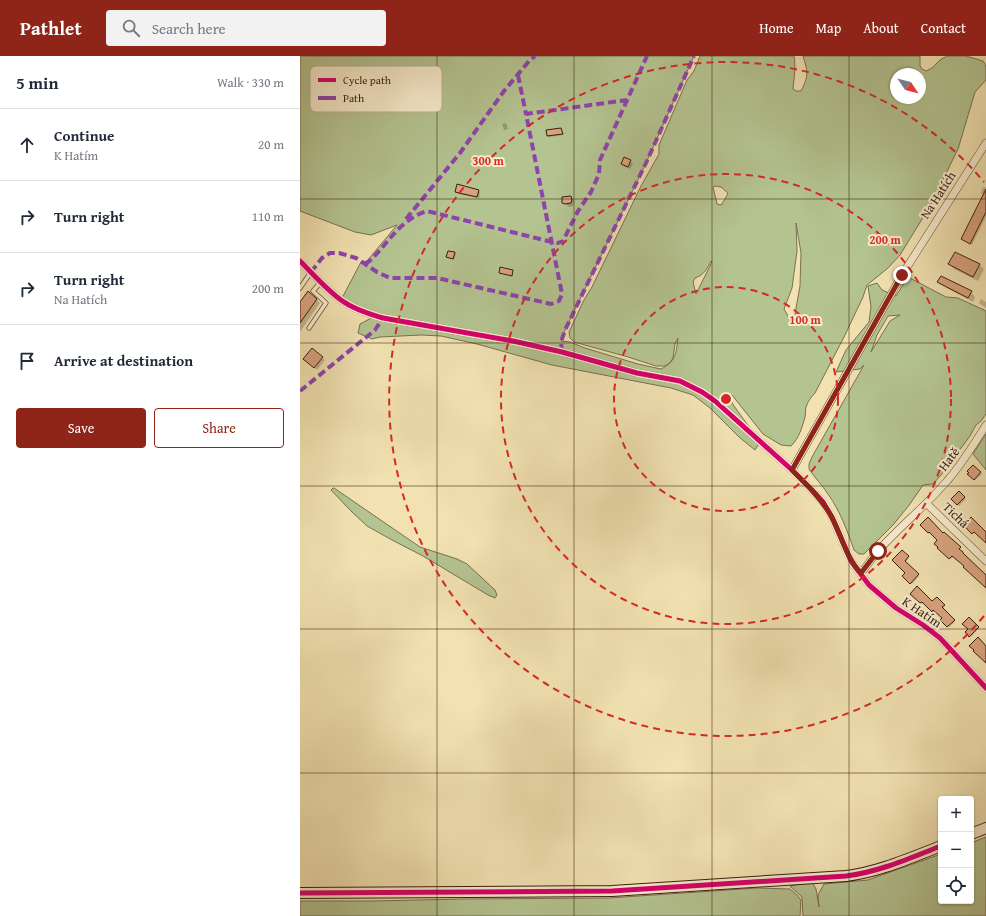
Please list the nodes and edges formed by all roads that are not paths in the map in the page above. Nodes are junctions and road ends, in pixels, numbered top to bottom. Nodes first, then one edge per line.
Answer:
1 (986, 143) edge
2 (300, 261) edge
3 (311, 272) junction
4 (321, 282) junction
5 (300, 288) edge
6 (308, 328) dead end
7 (986, 425) edge
8 (792, 470) junction
9 (927, 504) junction
10 (986, 561) edge
11 (861, 573) junction
12 (986, 688) edge
13 (986, 828) edge
14 (974, 833) edge
15 (938, 847) edge
16 (300, 893) edge

1 - 8 street, Na Hatích
2 - 3 street, K Hatím
3 - 4 street, K Hatím
3 - 5 lane
4 - 6 lane
4 - 8 street, K Hatím
7 - 9 street, Hatě
8 - 11 street, K Hatím
9 - 10 street, Tichá
9 - 11 street
11 - 12 street, K Hatím
13 - 14 street
15 - 16 street

